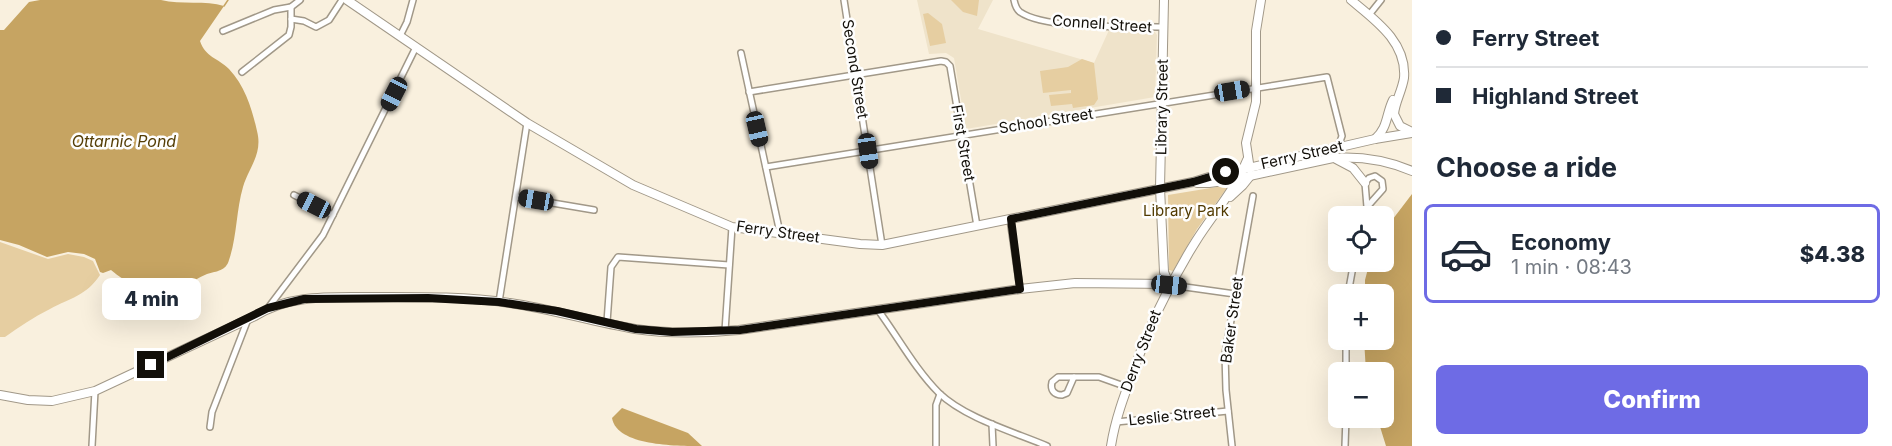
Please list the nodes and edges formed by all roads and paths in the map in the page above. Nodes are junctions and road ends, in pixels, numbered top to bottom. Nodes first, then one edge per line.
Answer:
1 (300, 0) edge
2 (342, 0) edge
3 (347, 0) edge
4 (413, 0) edge
5 (844, 0) edge
6 (1014, 0) edge
7 (1164, 0) edge
8 (1261, 0) edge
9 (1351, 0) edge
10 (1381, 0) edge
11 (291, 7) junction
12 (1369, 15) junction
13 (291, 20) junction
14 (1163, 27) junction
15 (223, 31) dead end
16 (400, 36) junction
17 (416, 47) junction
18 (741, 53) dead end
19 (242, 72) dead end
20 (855, 73) junction
21 (1256, 87) junction
22 (1401, 89) junction
23 (749, 92) junction
24 (1162, 102) junction
25 (527, 123) junction
26 (1412, 133) edge
27 (962, 135) junction
28 (1341, 135) junction
29 (1376, 139) junction
30 (1351, 144) junction
31 (1338, 147) junction
32 (868, 151) junction
33 (1333, 158) junction
34 (766, 167) junction
35 (1248, 168) junction
36 (1412, 171) edge
37 (1240, 178) junction
38 (1193, 182) junction
39 (1365, 183) junction
40 (1160, 188) junction
41 (294, 195) dead end
42 (1253, 196) dead end
43 (517, 197) junction
44 (1224, 201) junction
45 (1367, 206) edge
46 (1368, 206) edge
47 (594, 210) dead end
48 (333, 215) junction
49 (1011, 219) junction
50 (977, 226) junction
51 (732, 227) junction
52 (780, 233) junction
53 (882, 245) junction
54 (729, 265) junction
55 (1169, 285) junction
56 (1020, 289) junction
57 (1235, 294) junction
58 (499, 302) junction
59 (268, 308) junction
60 (878, 310) junction
61 (248, 319) junction
62 (608, 322) junction
63 (725, 331) junction
64 (1074, 377) junction
65 (1127, 387) junction
66 (95, 391) junction
67 (940, 394) junction
68 (0, 395) edge
69 (1228, 411) junction
70 (1116, 422) junction
71 (992, 424) junction
72 (210, 427) dead end
73 (1346, 428) edge
74 (92, 446) edge
75 (936, 446) edge
76 (993, 446) edge
77 (1047, 446) edge
78 (1111, 446) edge
79 (1232, 446) edge
80 (1346, 446) edge

1 - 11 street
2 - 13 street
3 - 16 main road, Ferry Street
4 - 16 street
5 - 20 street, Second Street
6 - 14 street, Connell Street
7 - 14 street, Library Street
8 - 21 main road
9 - 12 street
10 - 12 street
11 - 13 street
11 - 15 street
12 - 22 street
13 - 19 street
14 - 24 street, Library Street
16 - 17 main road, Ferry Street
17 - 25 main road, Ferry Street
17 - 48 street
18 - 23 street
20 - 23 street
20 - 27 street, First Street
20 - 32 street, Second Street
21 - 24 street, School Street
21 - 28 street, School Street
21 - 35 main road
22 - 26 street
22 - 29 street
23 - 34 street
24 - 27 street, School Street
24 - 40 street, Library Street
25 - 43 street
25 - 51 main road, Ferry Street
26 - 29 main road, Ferry Street
27 - 32 street, School Street
27 - 50 street, First Street
28 - 30 street
28 - 31 street
29 - 30 main road, Ferry Street
30 - 31 main road, Ferry Street
31 - 35 main road, Ferry Street
32 - 34 street, School Street
32 - 53 street, Second Street
33 - 35 main road, Ferry Street
33 - 36 main road, Ferry Street
33 - 39 main road
34 - 52 street
35 - 37 main road, Ferry Street
35 - 38 main road, Ferry Street
35 - 44 main road, Derry Street
37 - 38 main road, Ferry Street
37 - 44 main road, Derry Street
38 - 40 main road, Ferry Street
39 - 45 street
39 - 46 street
40 - 49 main road, Ferry Street
40 - 55 street, Library Street
41 - 48 street
42 - 57 street, Baker Street
43 - 47 street
43 - 58 street
44 - 55 main road, Derry Street
48 - 59 street
49 - 50 main road, Ferry Street
49 - 56 street
50 - 53 main road, Ferry Street
51 - 52 main road, Ferry Street
51 - 54 street
52 - 53 main road, Ferry Street
54 - 62 street
54 - 63 street
55 - 56 street
55 - 57 street
55 - 65 main road, Derry Street
56 - 60 street
57 - 69 street, Baker Street
58 - 59 street
58 - 62 street
59 - 61 street
60 - 63 street
60 - 67 street
61 - 66 street
61 - 72 street
62 - 63 street
64 - 64 street
64 - 65 street
65 - 70 main road, Derry Street
66 - 68 street
66 - 74 street
67 - 71 street
67 - 75 street
69 - 70 street, Leslie Street
69 - 79 street, Baker Street
70 - 78 main road, Derry Street
71 - 76 street
71 - 77 street
73 - 80 street

